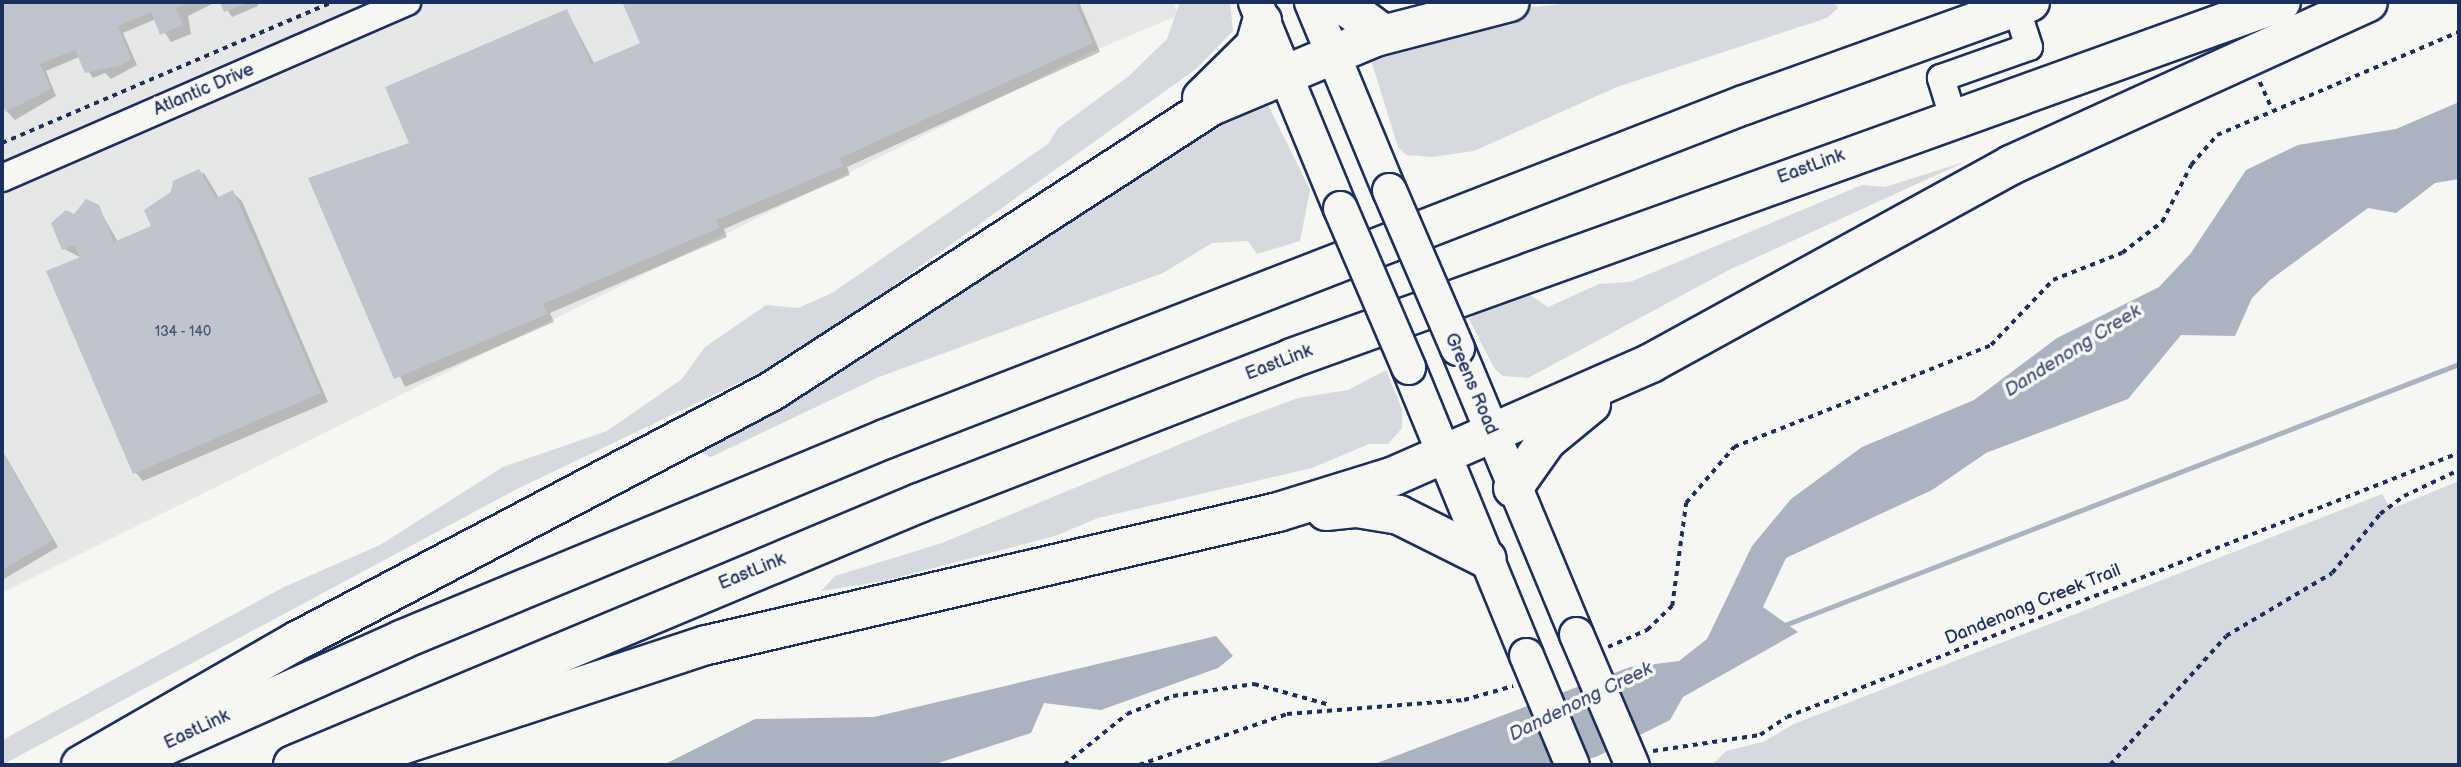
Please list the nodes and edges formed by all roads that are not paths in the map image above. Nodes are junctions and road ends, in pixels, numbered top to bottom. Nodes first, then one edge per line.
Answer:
1 (407, 2) edge
2 (1311, 2) edge
3 (1340, 2) edge
4 (1510, 2) edge
5 (2281, 2) edge
6 (2368, 2) edge
7 (2023, 4) edge
8 (1259, 11) edge
9 (1383, 34) junction
10 (1333, 54) junction
11 (1285, 74) junction
12 (1953, 117) junction
13 (1138, 150) junction
14 (2, 177) edge
15 (1651, 363) junction
16 (1492, 433) junction
17 (1445, 454) junction
18 (1513, 488) junction
19 (1278, 512) junction
20 (1487, 559) junction
21 (1639, 759) edge
22 (81, 765) edge
23 (122, 765) edge
24 (293, 765) edge
25 (341, 765) edge
26 (1572, 765) edge

1 - 14 street, Atlantic Drive
2 - 10 main road, Greens Road
3 - 9 highway
4 - 9 highway
5 - 12 highway, EastLink
6 - 15 highway
7 - 12 street
7 - 23 highway, EastLink
8 - 11 main road
8 - 13 highway
9 - 10 highway
10 - 11 highway
10 - 16 main road, Greens Road, bridge
11 - 13 highway
11 - 17 main road, bridge
12 - 24 highway, EastLink
13 - 22 highway
15 - 16 highway
15 - 18 highway
16 - 17 highway
16 - 18 main road, Greens Road
17 - 19 highway
17 - 20 main road
18 - 21 main road, Greens Road, bridge
19 - 20 highway
19 - 25 highway
20 - 26 main road, bridge

